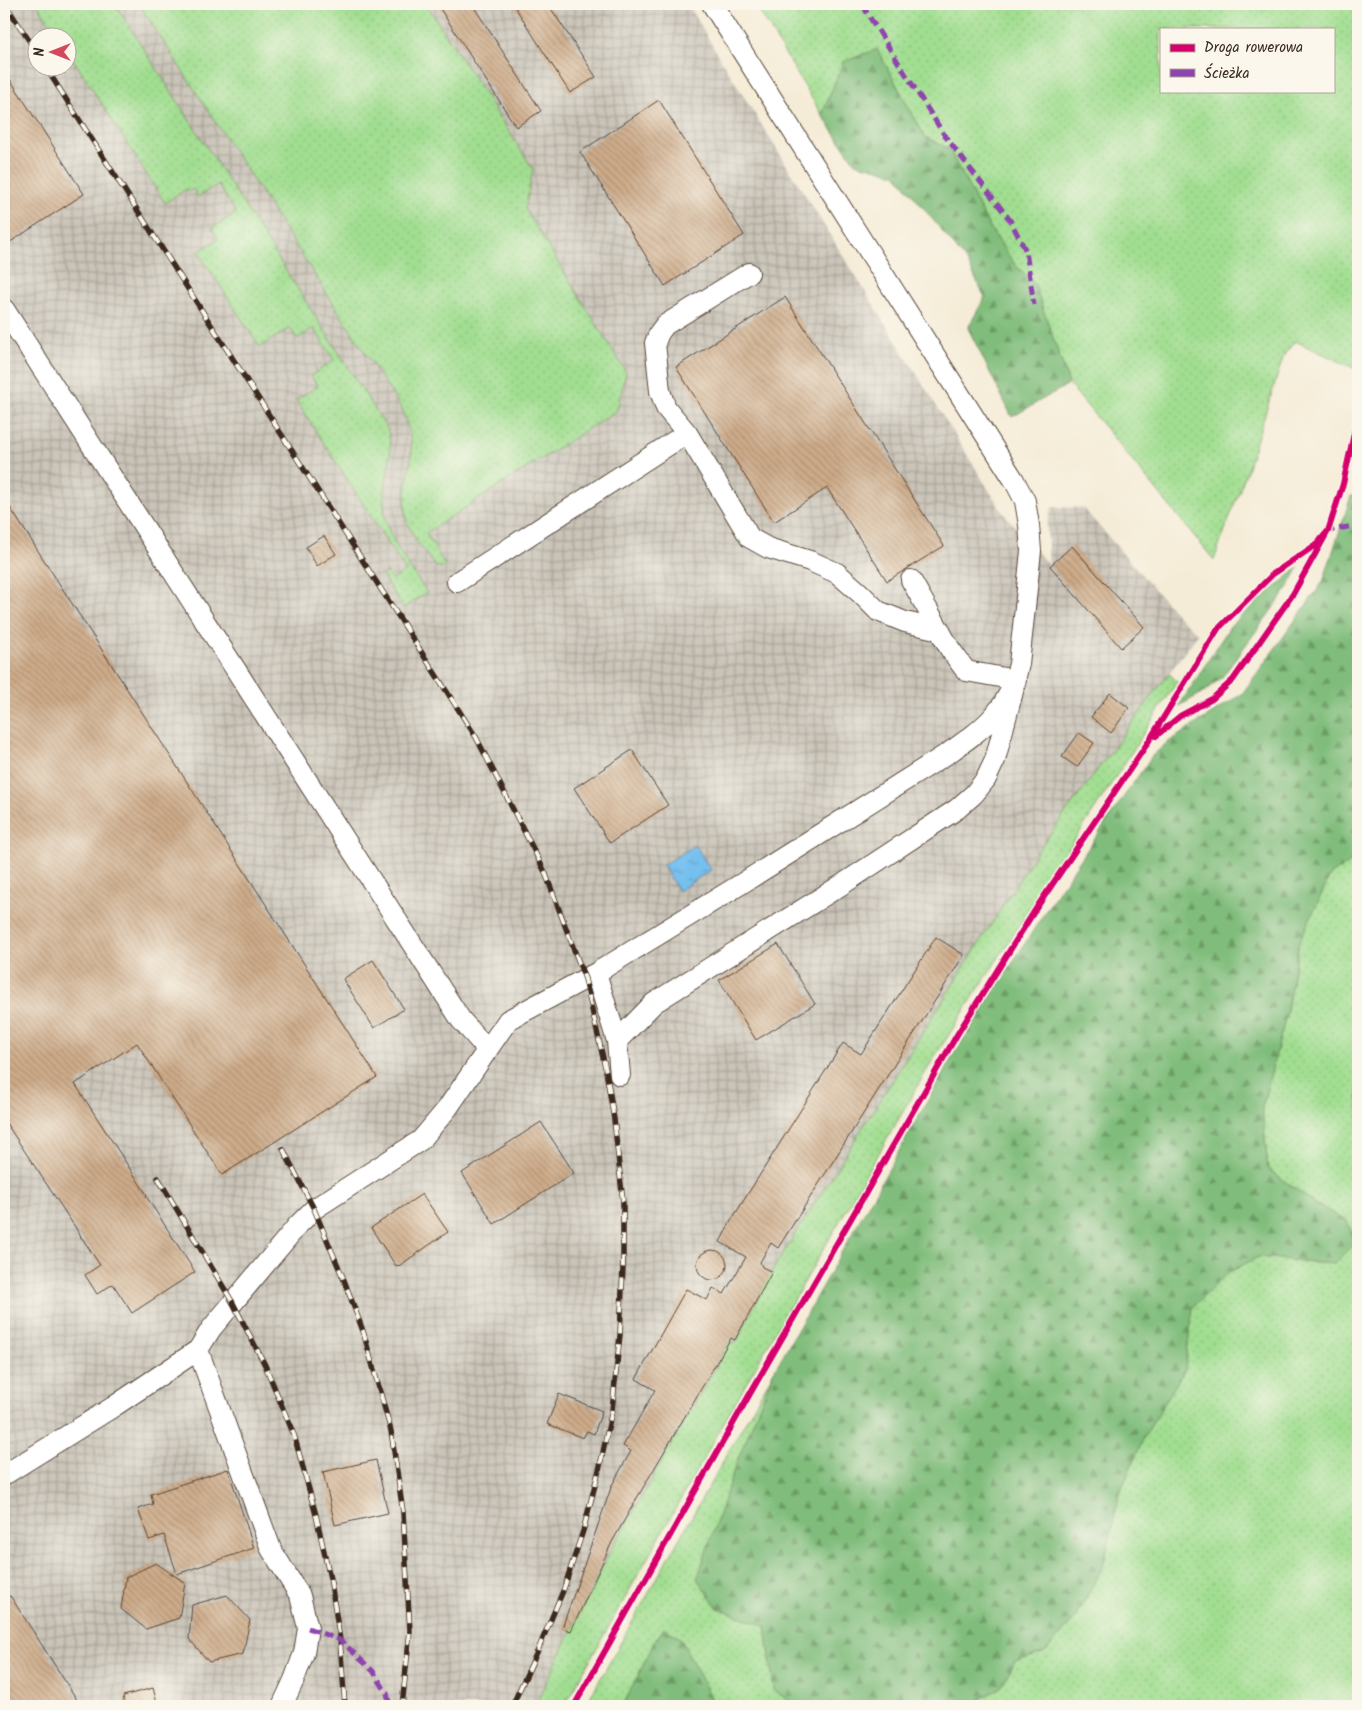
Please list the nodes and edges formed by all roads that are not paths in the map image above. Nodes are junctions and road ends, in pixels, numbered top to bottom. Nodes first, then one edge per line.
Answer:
1 (712, 4) edge
2 (749, 272) dead end
3 (4, 309) edge
4 (687, 433) junction
5 (911, 580) dead end
6 (457, 582) dead end
7 (940, 630) junction
8 (1016, 680) junction
9 (596, 973) junction
10 (617, 1042) junction
11 (487, 1049) junction
12 (620, 1075) dead end
13 (198, 1350) junction
14 (4, 1475) edge
15 (282, 1706) edge

1 - 8 lane
2 - 4 lane
3 - 11 lane
4 - 6 lane
4 - 7 lane
5 - 7 lane
7 - 8 lane
8 - 9 lane
8 - 10 lane
9 - 10 lane
9 - 11 lane
10 - 12 lane
11 - 13 lane
13 - 14 lane
13 - 15 lane

